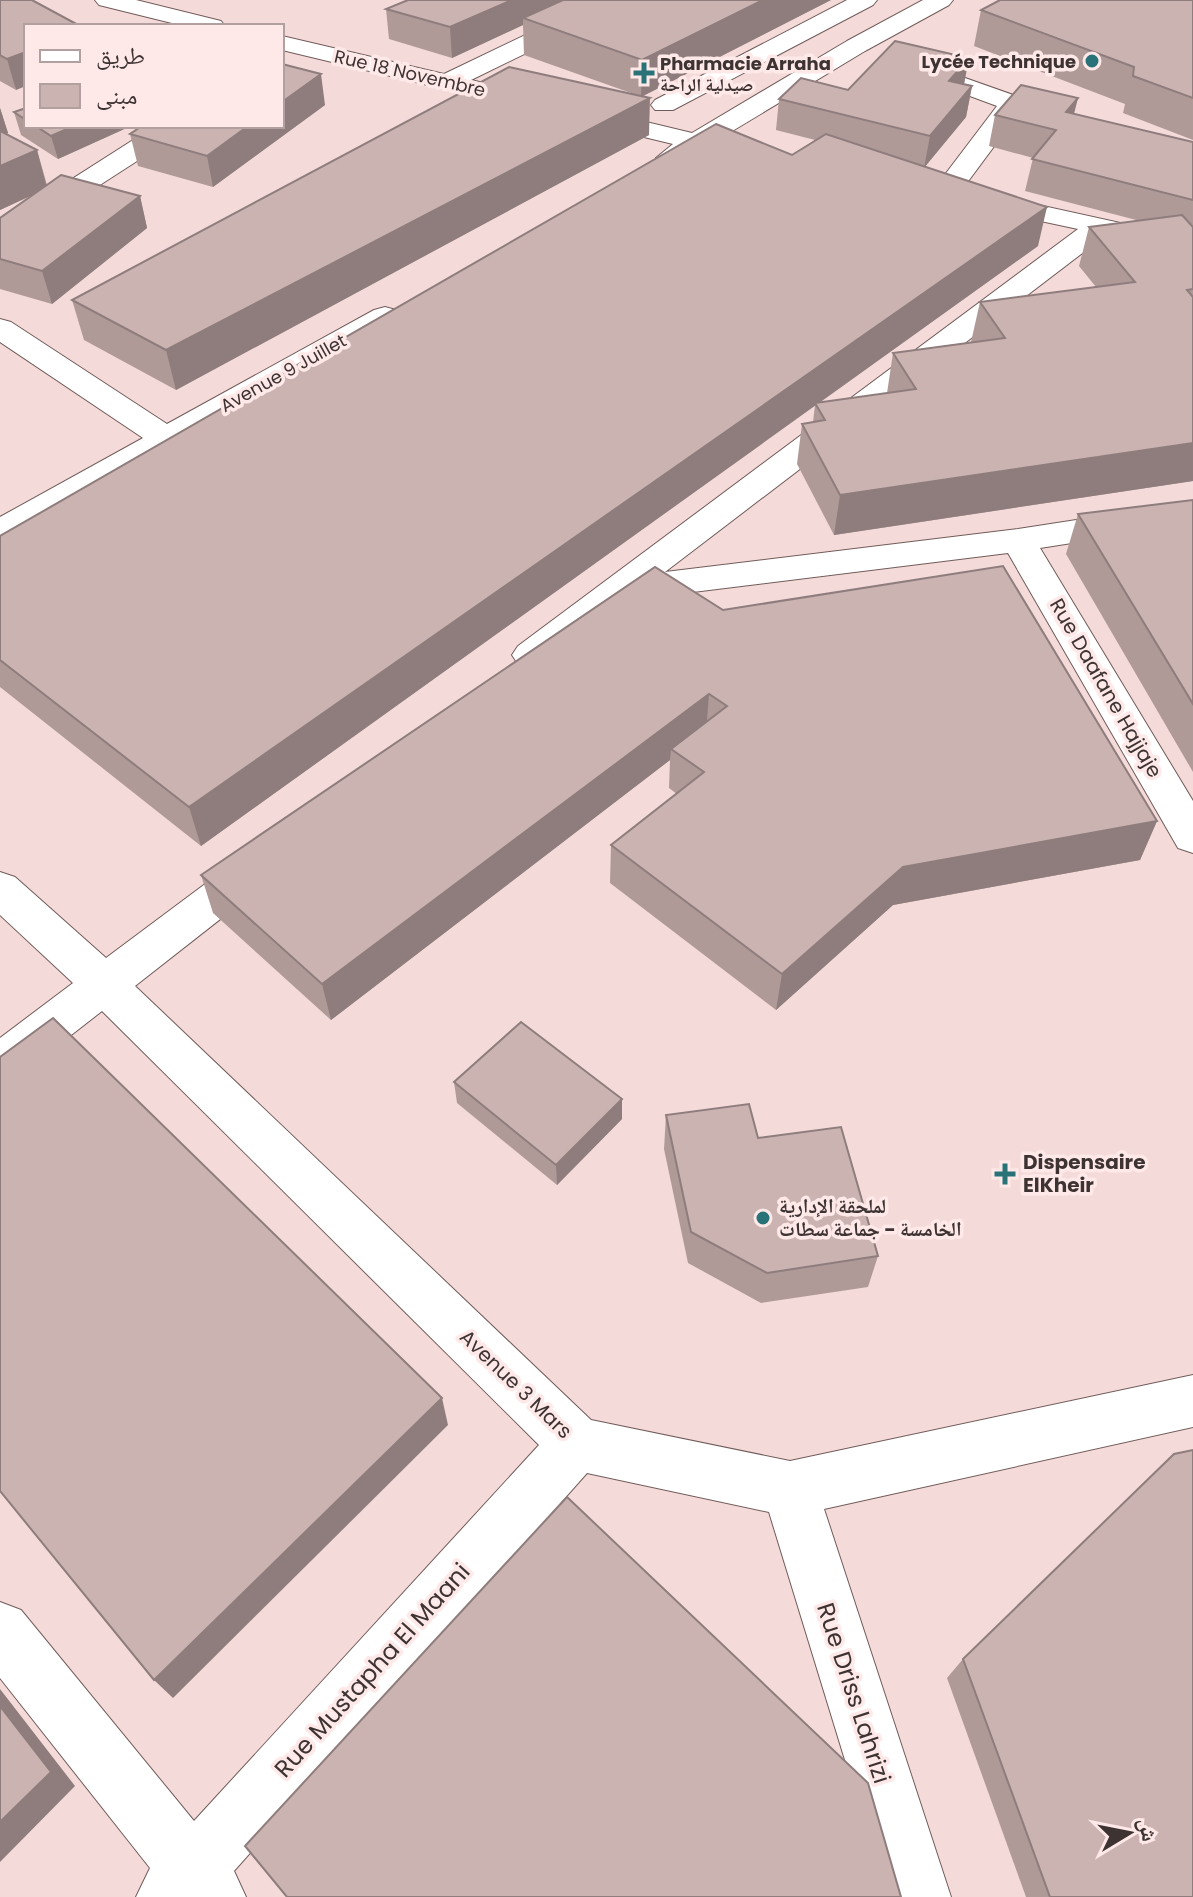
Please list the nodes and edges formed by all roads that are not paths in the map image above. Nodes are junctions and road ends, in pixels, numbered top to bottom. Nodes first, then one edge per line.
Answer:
1 (107, 0) edge
2 (617, 0) edge
3 (865, 0) edge
4 (941, 0) edge
5 (205, 24) edge
6 (856, 46) junction
7 (287, 49) edge
8 (448, 82) junction
9 (1013, 103) junction
10 (664, 105) dead end
11 (170, 128) edge
12 (1088, 131) edge
13 (697, 142) junction
14 (728, 149) edge
15 (641, 173) edge
16 (914, 187) edge
17 (945, 193) junction
18 (1101, 225) junction
19 (0, 237) edge
20 (1193, 248) edge
21 (403, 306) edge
22 (0, 328) edge
23 (166, 438) junction
24 (1193, 513) edge
25 (0, 532) edge
26 (1018, 540) junction
27 (616, 590) junction
28 (504, 676) edge
29 (1193, 837) edge
30 (280, 850) edge
31 (0, 889) edge
32 (105, 985) junction
33 (0, 1064) edge
34 (1193, 1401) edge
35 (577, 1444) junction
36 (790, 1489) junction
37 (0, 1631) edge
38 (192, 1887) edge
39 (919, 1897) edge

1 - 5 street
2 - 8 street
3 - 10 street
4 - 6 street
6 - 9 street
6 - 13 street
7 - 8 street, Rue 18 Novembre
8 - 13 street, Rue 18 Novembre
9 - 12 street
9 - 17 street
11 - 19 street
13 - 14 street, Rue 18 Novembre
13 - 15 street
16 - 17 street
17 - 18 street
18 - 20 street
18 - 27 street
21 - 23 street, Avenue 9 Juillet
22 - 23 street
23 - 25 street, Avenue 9 Juillet
24 - 26 street
26 - 27 street
26 - 29 street, Rue Daafane Hajjaje
27 - 28 street
30 - 32 street
31 - 32 street, Avenue 3 Mars
32 - 33 street
32 - 35 street, Avenue 3 Mars
34 - 36 street, Avenue 3 Mars
35 - 36 street, Avenue 3 Mars
35 - 38 street, Rue Mustapha El Maani
36 - 39 street, Rue Driss Lahrizi
37 - 38 street

